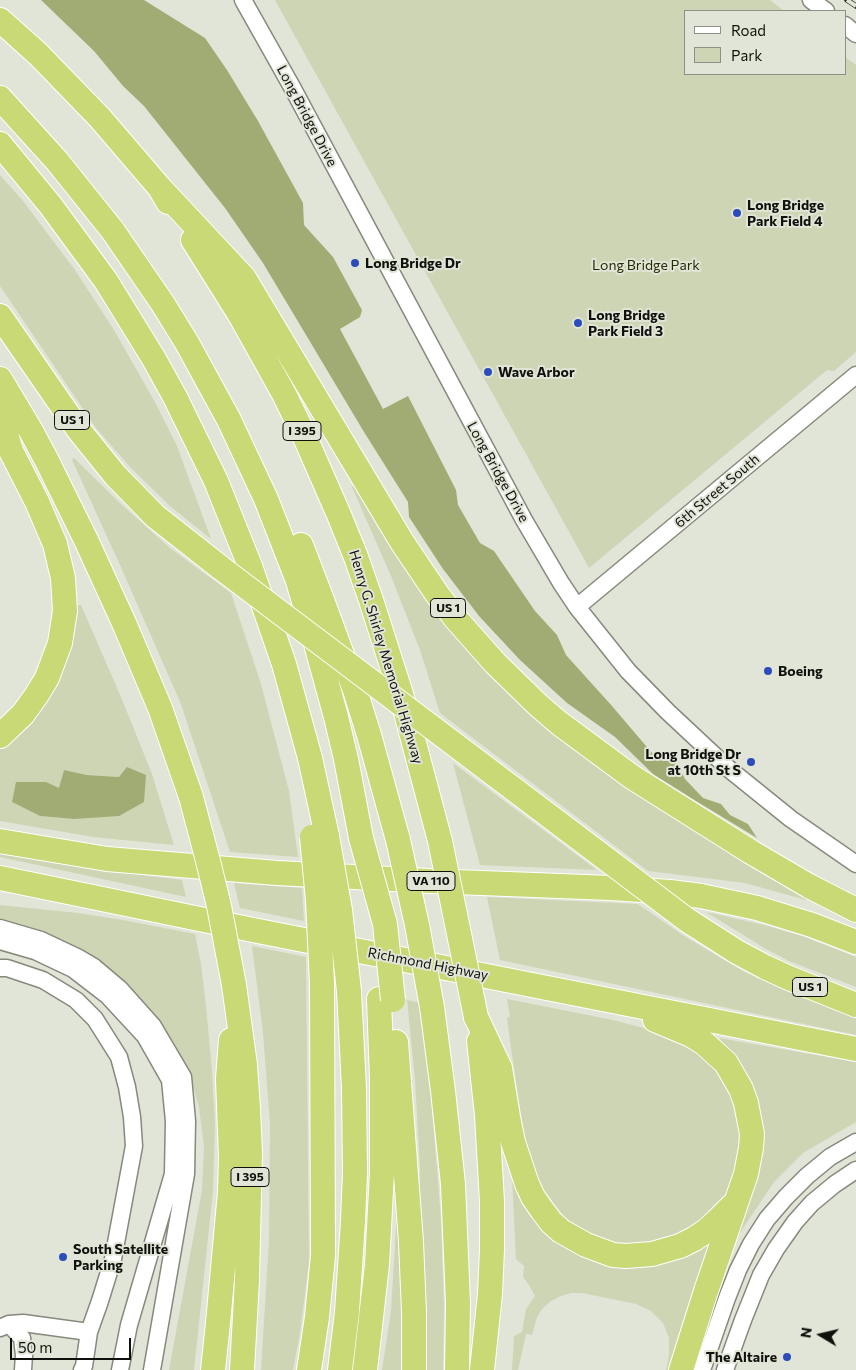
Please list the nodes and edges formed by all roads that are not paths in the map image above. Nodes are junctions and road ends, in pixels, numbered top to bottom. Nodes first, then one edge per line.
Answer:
1 (242, 0) edge
2 (811, 0) edge
3 (825, 10) edge
4 (0, 20) edge
5 (846, 26) edge
6 (856, 34) edge
7 (0, 98) edge
8 (0, 144) edge
9 (57, 161) junction
10 (160, 188) junction
11 (0, 316) edge
12 (856, 375) edge
13 (0, 379) edge
14 (0, 413) edge
15 (577, 607) junction
16 (0, 736) edge
17 (319, 837) junction
18 (0, 841) edge
19 (856, 864) edge
20 (0, 878) edge
21 (0, 892) edge
22 (130, 905) junction
23 (856, 910) edge
24 (0, 928) edge
25 (0, 941) edge
26 (856, 942) edge
27 (0, 968) edge
28 (234, 986) junction
29 (386, 999) junction
30 (605, 1000) junction
31 (856, 1005) edge
32 (476, 1017) junction
33 (856, 1050) edge
34 (856, 1142) edge
35 (856, 1170) edge
36 (737, 1199) junction
37 (777, 1207) junction
38 (795, 1222) junction
39 (5, 1326) edge
40 (89, 1332) junction
41 (23, 1370) edge
42 (82, 1370) edge
43 (120, 1370) edge
44 (152, 1370) edge
45 (213, 1370) edge
46 (242, 1370) edge
47 (309, 1370) edge
48 (340, 1370) edge
49 (365, 1370) edge
50 (414, 1370) edge
51 (457, 1370) edge
52 (482, 1370) edge
53 (681, 1370) edge
54 (702, 1370) edge
55 (725, 1370) edge

1 - 15 street, Long Bridge Drive
2 - 3 street
4 - 10 highway, Henry G. Shirley Memorial Highway / I 395
5 - 6 street
7 - 9 highway
8 - 17 highway
9 - 29 highway, bridge
9 - 51 highway, bridge
10 - 23 highway, US 1
10 - 32 highway, Henry G. Shirley Memorial Highway / I 395, bridge
11 - 31 highway, US 1, bridge
12 - 15 street, 6th Street South
13 - 28 highway, I 395, bridge
14 - 16 highway
15 - 19 street, Long Bridge Drive
17 - 47 highway, bridge
17 - 48 highway, bridge
18 - 26 highway, VA 110
20 - 22 highway, Richmond Highway
21 - 22 highway
22 - 30 highway, Richmond Highway
24 - 44 street
25 - 43 street
27 - 40 street
28 - 45 highway
28 - 46 highway, I 395
29 - 49 highway
29 - 50 highway
30 - 33 highway, Richmond Highway
30 - 36 highway
32 - 36 highway
32 - 52 highway, Henry G. Shirley Memorial Highway / I 395
34 - 37 street
35 - 38 street
36 - 53 highway
37 - 38 street
37 - 54 street
38 - 55 street
39 - 40 street
39 - 41 street
40 - 42 street

